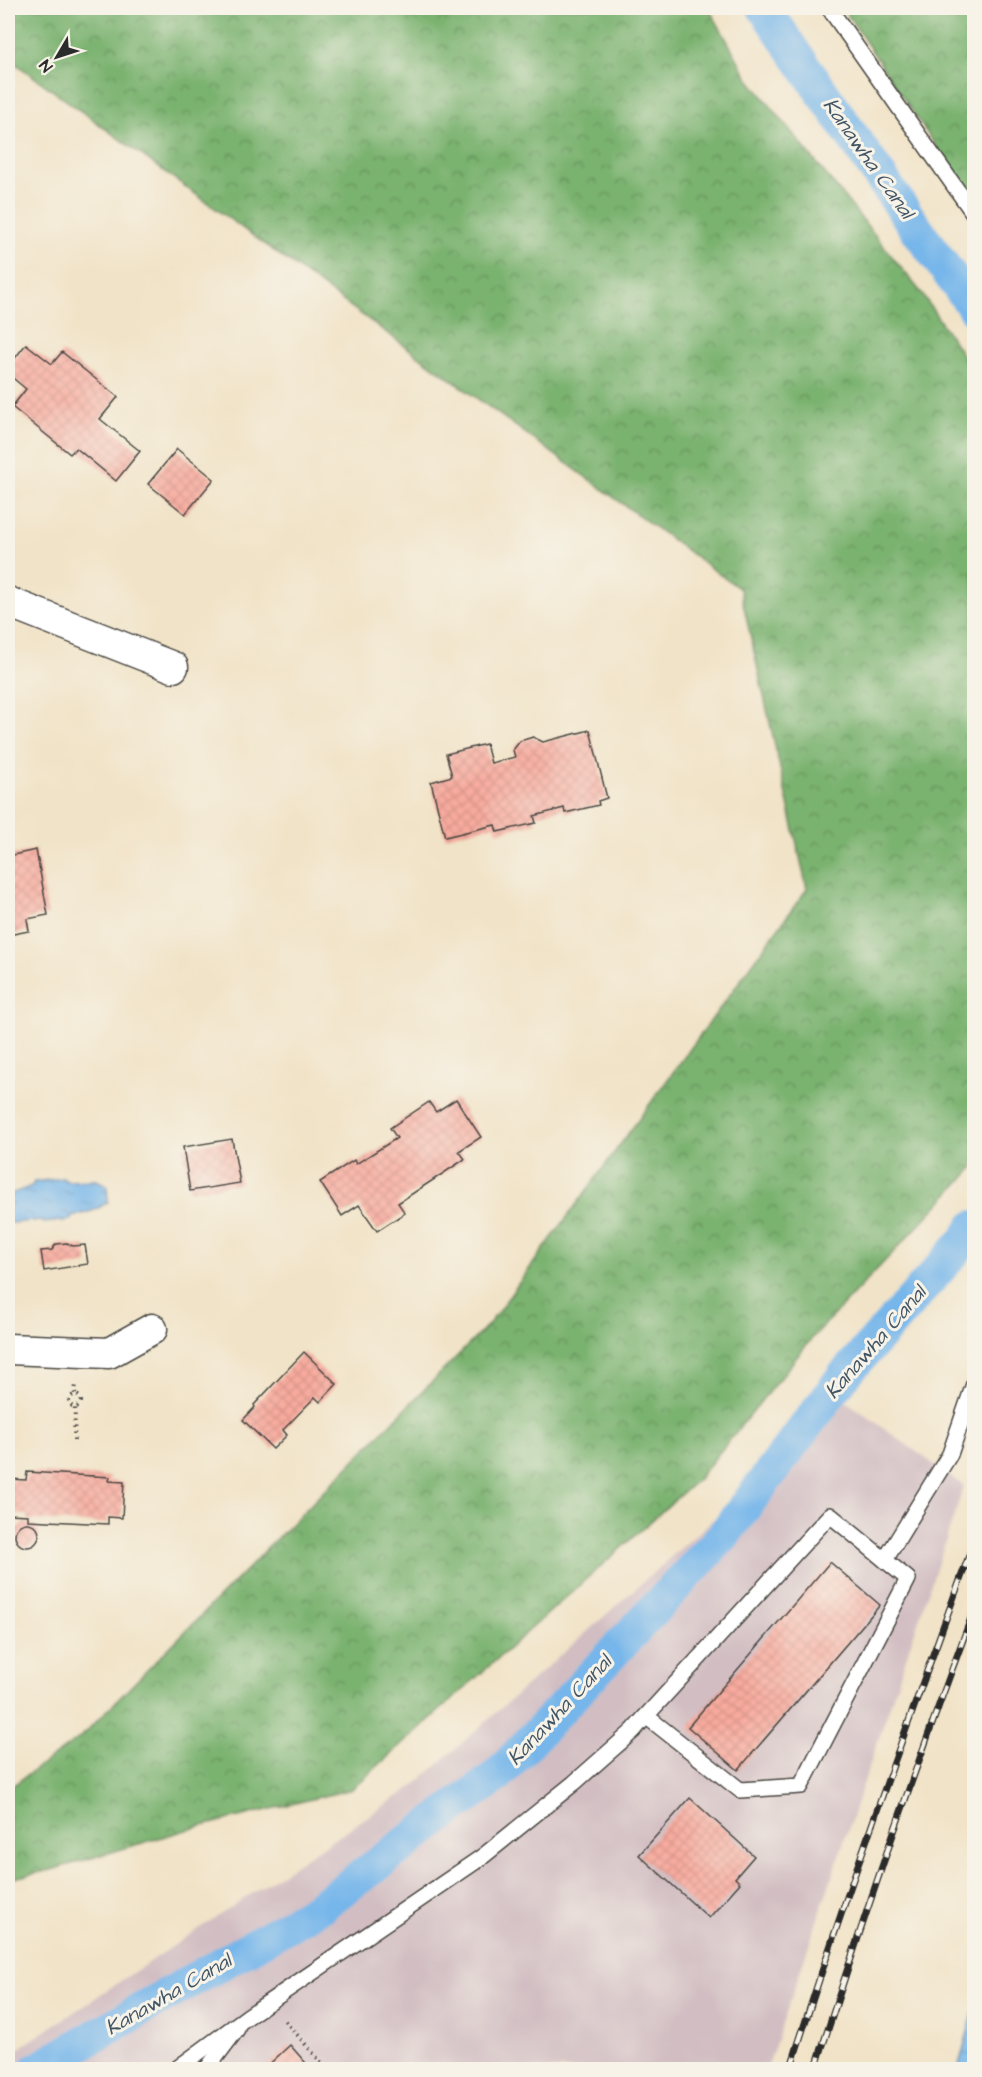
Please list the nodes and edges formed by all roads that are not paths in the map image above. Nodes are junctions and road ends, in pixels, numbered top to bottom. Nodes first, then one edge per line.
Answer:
1 (829, 8) edge
2 (975, 214) edge
3 (8, 602) edge
4 (174, 667) dead end
5 (152, 1329) dead end
6 (8, 1349) edge
7 (975, 1384) edge
8 (885, 1560) junction
9 (646, 1716) junction
10 (247, 2017) junction
11 (175, 2070) edge
12 (206, 2070) edge

1 - 2 lane
3 - 4 street
5 - 6 street
7 - 8 lane
8 - 9 lane
8 - 9 lane
9 - 10 lane
10 - 11 lane
10 - 12 lane

